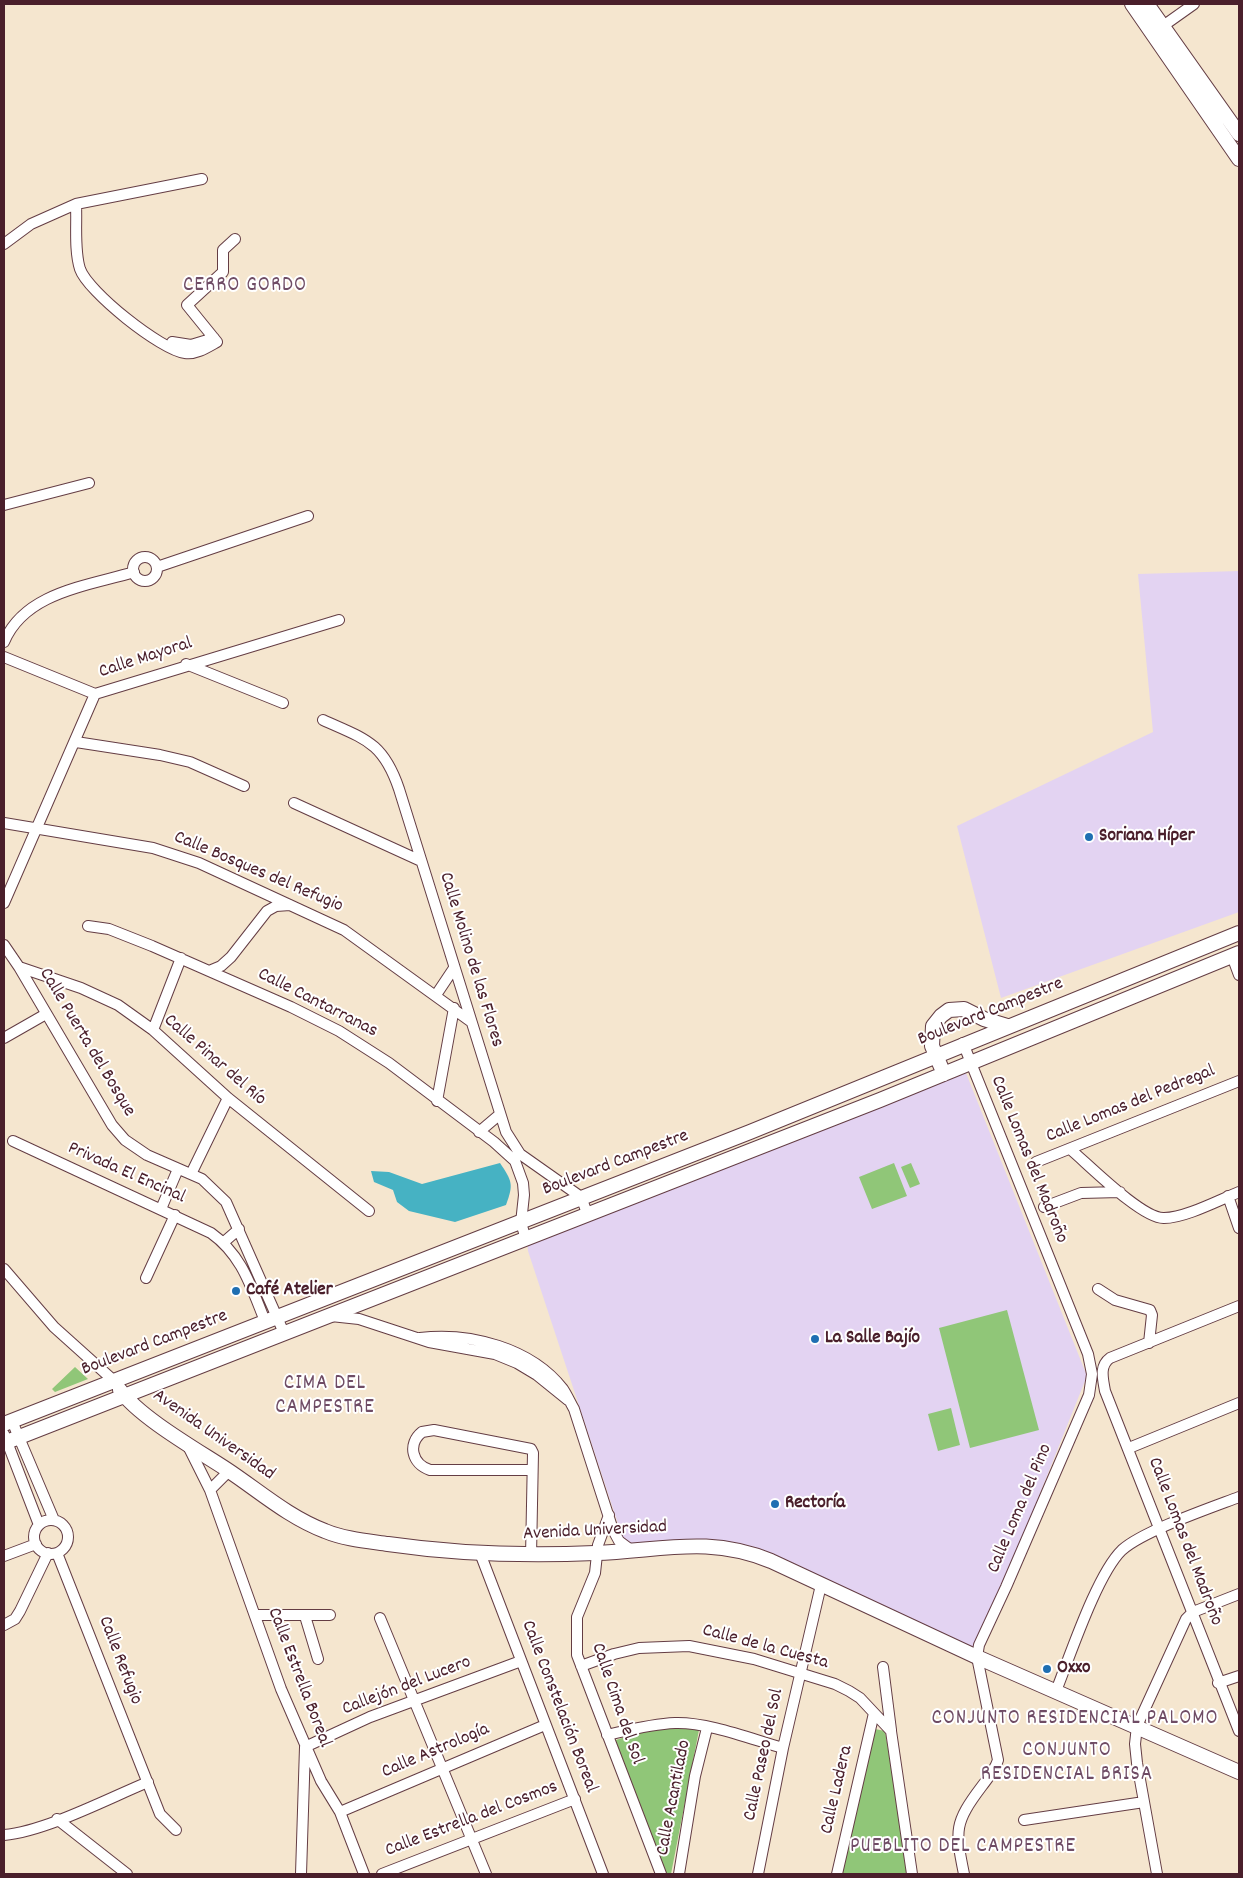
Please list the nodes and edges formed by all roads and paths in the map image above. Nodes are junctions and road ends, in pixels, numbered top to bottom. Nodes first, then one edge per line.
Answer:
1 (1132, 4) edge
2 (1147, 4) edge
3 (1194, 4) edge
4 (1163, 26) junction
5 (1239, 134) edge
6 (1239, 159) edge
7 (202, 179) dead end
8 (80, 204) junction
9 (235, 239) dead end
10 (4, 244) edge
11 (89, 483) dead end
12 (4, 505) edge
13 (308, 516) dead end
14 (157, 566) junction
15 (134, 572) junction
16 (339, 620) dead end
17 (4, 642) edge
18 (4, 656) edge
19 (186, 664) junction
20 (96, 694) junction
21 (283, 704) dead end
22 (323, 720) dead end
23 (76, 742) junction
24 (244, 786) dead end
25 (294, 803) dead end
26 (4, 823) edge
27 (37, 828) junction
28 (421, 861) junction
29 (4, 903) edge
30 (291, 905) junction
31 (88, 926) dead end
32 (1239, 933) edge
33 (4, 945) edge
34 (1235, 955) edge
35 (181, 958) junction
36 (231, 958) junction
37 (19, 967) junction
38 (454, 968) junction
39 (209, 971) junction
40 (1239, 975) edge
41 (235, 982) junction
42 (436, 995) junction
43 (454, 1008) junction
44 (46, 1014) junction
45 (470, 1021) junction
46 (1006, 1026) junction
47 (153, 1030) junction
48 (4, 1038) edge
49 (963, 1043) junction
50 (934, 1056) junction
51 (970, 1062) junction
52 (944, 1074) junction
53 (1239, 1081) edge
54 (228, 1098) junction
55 (437, 1101) junction
56 (499, 1115) junction
57 (479, 1132) junction
58 (13, 1142) dead end
59 (1070, 1148) junction
60 (1036, 1162) dead end
61 (178, 1169) junction
62 (191, 1174) junction
63 (1120, 1192) junction
64 (1239, 1192) edge
65 (1228, 1196) junction
66 (580, 1197) junction
67 (1044, 1208) dead end
68 (161, 1209) junction
69 (369, 1211) dead end
70 (588, 1213) junction
71 (175, 1215) junction
72 (521, 1223) junction
73 (1239, 1228) edge
74 (239, 1229) junction
75 (526, 1239) junction
76 (224, 1242) junction
77 (4, 1269) edge
78 (146, 1278) dead end
79 (1098, 1289) dead end
80 (326, 1298) junction
81 (1239, 1306) edge
82 (348, 1310) junction
83 (331, 1316) junction
84 (271, 1319) junction
85 (359, 1319) junction
86 (284, 1334) junction
87 (1149, 1343) junction
88 (1092, 1374) joint
89 (113, 1380) junction
90 (124, 1395) junction
91 (1239, 1403) edge
92 (8, 1422) edge
93 (8, 1439) edge
94 (186, 1442) junction
95 (1129, 1448) junction
96 (532, 1470) junction
97 (229, 1471) junction
98 (210, 1490) junction
99 (1239, 1497) edge
100 (610, 1515) junction
101 (54, 1520) junction
102 (39, 1525) junction
103 (1161, 1529) junction
104 (36, 1544) junction
105 (631, 1550) junction
106 (53, 1553) junction
107 (480, 1553) junction
108 (597, 1553) junction
109 (4, 1556) edge
110 (531, 1556) junction
111 (821, 1585) junction
112 (1239, 1594) edge
113 (1194, 1612) junction
114 (255, 1615) junction
115 (330, 1615) dead end
116 (305, 1616) junction
117 (380, 1618) dead end
118 (4, 1625) edge
119 (977, 1657) junction
120 (318, 1659) dead end
121 (521, 1661) junction
122 (581, 1666) junction
123 (883, 1667) dead end
124 (800, 1673) junction
125 (1239, 1676) edge
126 (1218, 1683) junction
127 (1056, 1691) junction
128 (416, 1702) junction
129 (874, 1713) junction
130 (545, 1725) junction
131 (1136, 1726) junction
132 (707, 1728) junction
133 (891, 1731) junction
134 (1239, 1731) edge
135 (606, 1735) junction
136 (305, 1747) junction
137 (783, 1748) junction
138 (442, 1768) junction
139 (1239, 1772) edge
140 (148, 1782) junction
141 (575, 1799) junction
142 (1144, 1802) junction
143 (340, 1812) junction
144 (57, 1820) junction
145 (1024, 1820) dead end
146 (176, 1830) dead end
147 (4, 1835) edge
148 (472, 1841) junction
149 (485, 1872) edge
150 (128, 1874) edge
151 (301, 1874) edge
152 (364, 1874) edge
153 (382, 1874) edge
154 (497, 1874) edge
155 (603, 1874) edge
156 (662, 1874) edge
157 (679, 1874) edge
158 (758, 1874) edge
159 (837, 1874) edge
160 (912, 1874) edge
161 (964, 1874) edge
162 (1158, 1874) edge

1 - 6 street
2 - 4 street
3 - 4 street
4 - 5 street
7 - 8 street
8 - 9 street
8 - 10 street
11 - 12 street
13 - 14 street
14 - 15 street
14 - 15 street
15 - 17 street
16 - 19 street, Calle Mayoral
18 - 20 street
19 - 20 street, Calle Mayoral
19 - 21 street
20 - 23 street, Calle Mayoral
22 - 28 street, Calle Molino de las Flores
23 - 24 street
23 - 27 street, Calle Mayoral
25 - 28 street
26 - 27 street, Calle Bosques del Refugio
27 - 29 street, Calle Mayoral
27 - 30 street, Calle Bosques del Refugio
28 - 38 street, Calle Molino de las Flores
30 - 36 street
30 - 42 street, Calle Bosques del Refugio
31 - 35 street, Calle Cantarranas
32 - 46 street, Boulevard Campestre
33 - 37 street, Calle Puerta del Bosque
34 - 40 street
34 - 51 street, Boulevard Campestre
35 - 39 street, Calle Cantarranas
35 - 47 street
36 - 39 street
36 - 41 street
37 - 44 street, Calle Puerta del Bosque
37 - 47 street, Calle Pinar del Río
38 - 42 street
38 - 45 street, Calle Molino de las Flores
39 - 41 street, Calle Cantarranas
41 - 55 street, Calle Cantarranas
42 - 43 street, Calle Bosques del Refugio
43 - 45 street, Calle Bosques del Refugio
43 - 55 street
44 - 48 street
44 - 61 street, Calle Puerta del Bosque
45 - 56 street, Calle Molino de las Flores
46 - 49 street, Boulevard Campestre
46 - 50 street
47 - 54 street, Calle Pinar del Río
49 - 50 street, Boulevard Campestre
49 - 51 street, Calle Lomas del Madroño
50 - 52 street
50 - 66 street, Boulevard Campestre
51 - 52 street, Boulevard Campestre
51 - 88 street, Calle Lomas del Madroño
52 - 70 street, Boulevard Campestre
53 - 59 street, Calle Lomas del Pedregal
54 - 62 street
54 - 69 street, Calle Pinar del Río
55 - 57 street, Calle Cantarranas
56 - 57 street
56 - 66 street, Calle Molino de las Flores
57 - 72 street, Calle Cantarranas
58 - 68 street, Privada El Encinal
59 - 60 street, Calle Lomas del Pedregal
59 - 63 street
61 - 62 street, Calle Puerta del Bosque
61 - 68 street
62 - 74 street, Calle Puerta del Bosque
63 - 65 street
63 - 67 street
64 - 65 street
65 - 73 street
66 - 70 street, Calle Molino de las Flores
66 - 72 street, Boulevard Campestre
68 - 71 street, Privada El Encinal
70 - 75 street, Boulevard Campestre
71 - 76 street, Privada El Encinal
71 - 78 street
72 - 75 street, Calle Cantarranas
72 - 80 street, Boulevard Campestre
74 - 76 street
74 - 84 street, Calle Puerta del Bosque
75 - 82 street, Boulevard Campestre
76 - 84 street, Calle Puerta del Bosque
77 - 89 street, Avenida Universidad
79 - 87 street
80 - 82 street
80 - 84 street, Boulevard Campestre
81 - 87 street
82 - 83 street, Boulevard Campestre
82 - 85 street
83 - 85 street
83 - 86 street, Boulevard Campestre
84 - 86 street, Calle Puerta del Bosque
84 - 89 street, Boulevard Campestre
85 - 100 street
86 - 90 street, Boulevard Campestre
87 - 95 street, Calle Lomas del Madroño
88 - 119 street, Calle Loma del Pino
89 - 90 street, Avenida Universidad
89 - 92 street, Boulevard Campestre
90 - 93 street, Boulevard Campestre
90 - 94 street, Avenida Universidad
91 - 95 street
92 - 93 street
93 - 101 street
93 - 102 street
94 - 97 street, Avenida Universidad
94 - 98 street, Calle Estrella Boreal
95 - 103 street, Calle Lomas del Madroño
96 - 96 street
96 - 110 street
97 - 98 street
97 - 107 street, Avenida Universidad
98 - 114 street, Calle Estrella Boreal
99 - 103 street
100 - 105 street
100 - 108 street, Calle Cima del Sol
101 - 102 street
101 - 106 street
102 - 104 street
103 - 113 street, Calle Lomas del Madroño
103 - 127 street
104 - 106 street
104 - 109 street
105 - 108 street, Avenida Universidad
105 - 111 street, Avenida Universidad
106 - 118 street
106 - 140 street, Calle Refugio
107 - 110 street, Avenida Universidad
107 - 121 street, Calle Constelación Boreal
108 - 110 street, Avenida Universidad
108 - 122 street, Calle Cima del Sol
111 - 119 street, Avenida Universidad
111 - 124 street, Calle Paseo del Sol
112 - 113 street
113 - 126 street, Calle Lomas del Madroño
113 - 131 street
114 - 116 street
114 - 136 street, Calle Estrella Boreal
115 - 116 street
116 - 120 street
117 - 128 street
119 - 127 street, Avenida Universidad
119 - 161 street
121 - 128 street, Callejón del Lucero
121 - 130 street, Calle Constelación Boreal
122 - 124 street, Calle de la Cuesta
122 - 135 street, Calle Cima del Sol
123 - 133 street
124 - 129 street, Calle de la Cuesta
124 - 137 street, Calle Paseo del Sol
125 - 126 street
126 - 134 street, Calle Lomas del Madroño
127 - 131 street, Avenida Universidad
128 - 136 street, Callejón del Lucero
128 - 138 street
129 - 133 street, Calle de la Cuesta
129 - 159 street, Calle Ladera
130 - 138 street, Calle Astrología
130 - 141 street, Calle Constelación Boreal
131 - 139 street, Avenida Universidad
131 - 142 street
132 - 135 street
132 - 137 street
132 - 157 street, Calle Acantilado
133 - 160 street
135 - 156 street, Calle Cima del Sol
136 - 143 street, Calle Estrella Boreal
136 - 151 street
137 - 158 street, Calle Paseo del Sol
138 - 143 street, Calle Astrología
138 - 148 street
140 - 144 street
140 - 146 street, Calle Refugio
141 - 148 street, Calle Estrella del Cosmos
141 - 155 street, Calle Constelación Boreal
142 - 145 street
142 - 162 street
143 - 152 street, Calle Estrella Boreal
144 - 147 street
144 - 150 street
148 - 149 street
148 - 153 street, Calle Estrella del Cosmos
149 - 154 street

